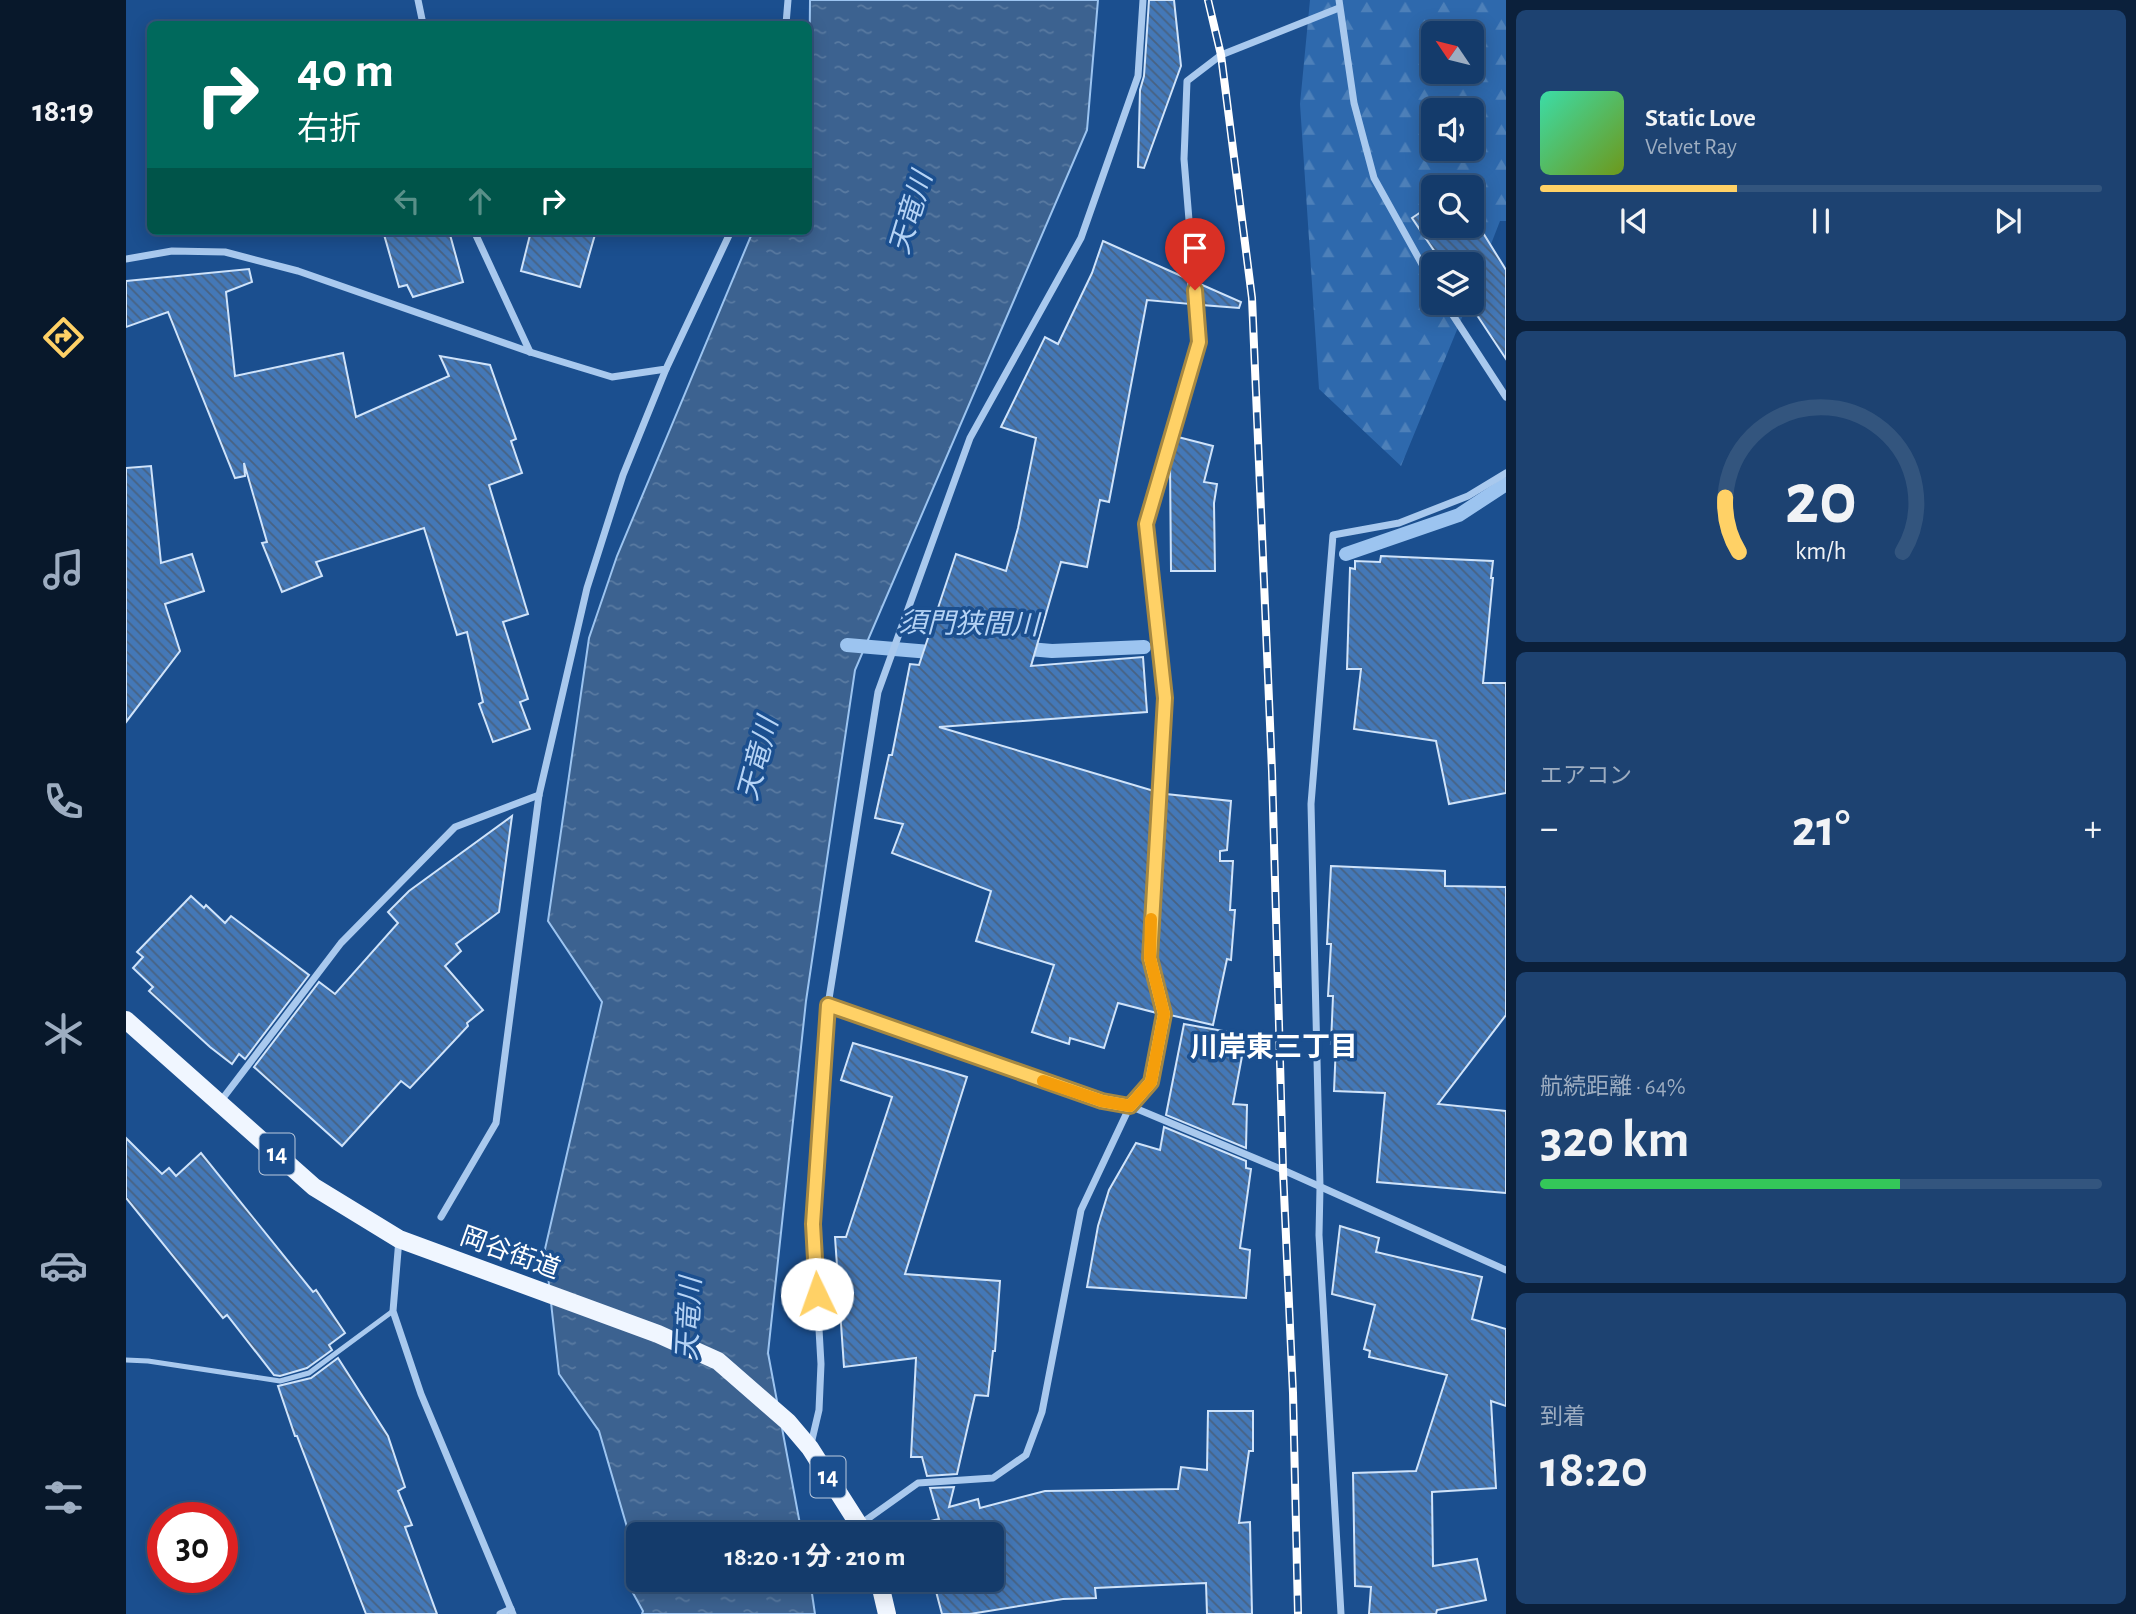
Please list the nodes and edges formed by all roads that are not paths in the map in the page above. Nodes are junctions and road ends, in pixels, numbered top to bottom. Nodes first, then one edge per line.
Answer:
1 (418, 0) edge
2 (788, 0) edge
3 (1143, 0) edge
4 (1339, 4) edge
5 (422, 21) edge
6 (786, 21) edge
7 (475, 235) edge
8 (729, 235) edge
9 (126, 259) edge
10 (1421, 263) edge
11 (1453, 315) edge
12 (530, 352) junction
13 (666, 369) junction
14 (1506, 397) edge
15 (1506, 473) edge
16 (539, 795) junction
17 (828, 1005) junction
18 (126, 1020) edge
19 (219, 1103) junction
20 (1130, 1106) junction
21 (1320, 1187) junction
22 (441, 1217) dead end
23 (399, 1239) junction
24 (1506, 1270) edge
25 (393, 1311) junction
26 (126, 1360) edge
27 (810, 1448) junction
28 (856, 1522) edge
29 (871, 1522) edge
30 (882, 1592) edge
31 (512, 1612) edge
32 (500, 1614) edge
33 (887, 1614) edge
34 (1341, 1614) edge

1 - 5 street
2 - 6 street
3 - 17 street
4 - 10 street
4 - 20 street
7 - 12 street
8 - 13 street
9 - 12 street
11 - 14 street
12 - 13 street
13 - 16 street
15 - 21 street
16 - 19 street
16 - 22 street
17 - 20 street
17 - 27 street
18 - 19 main road, 岡谷街道 / 14
19 - 23 main road, 岡谷街道 / 14
20 - 21 street
20 - 29 street
21 - 24 street
21 - 34 street
23 - 25 street
23 - 27 main road, 岡谷街道 / 14
25 - 26 lane
25 - 31 street
27 - 28 main road, 岡谷街道 / 14
30 - 33 main road
31 - 32 street

